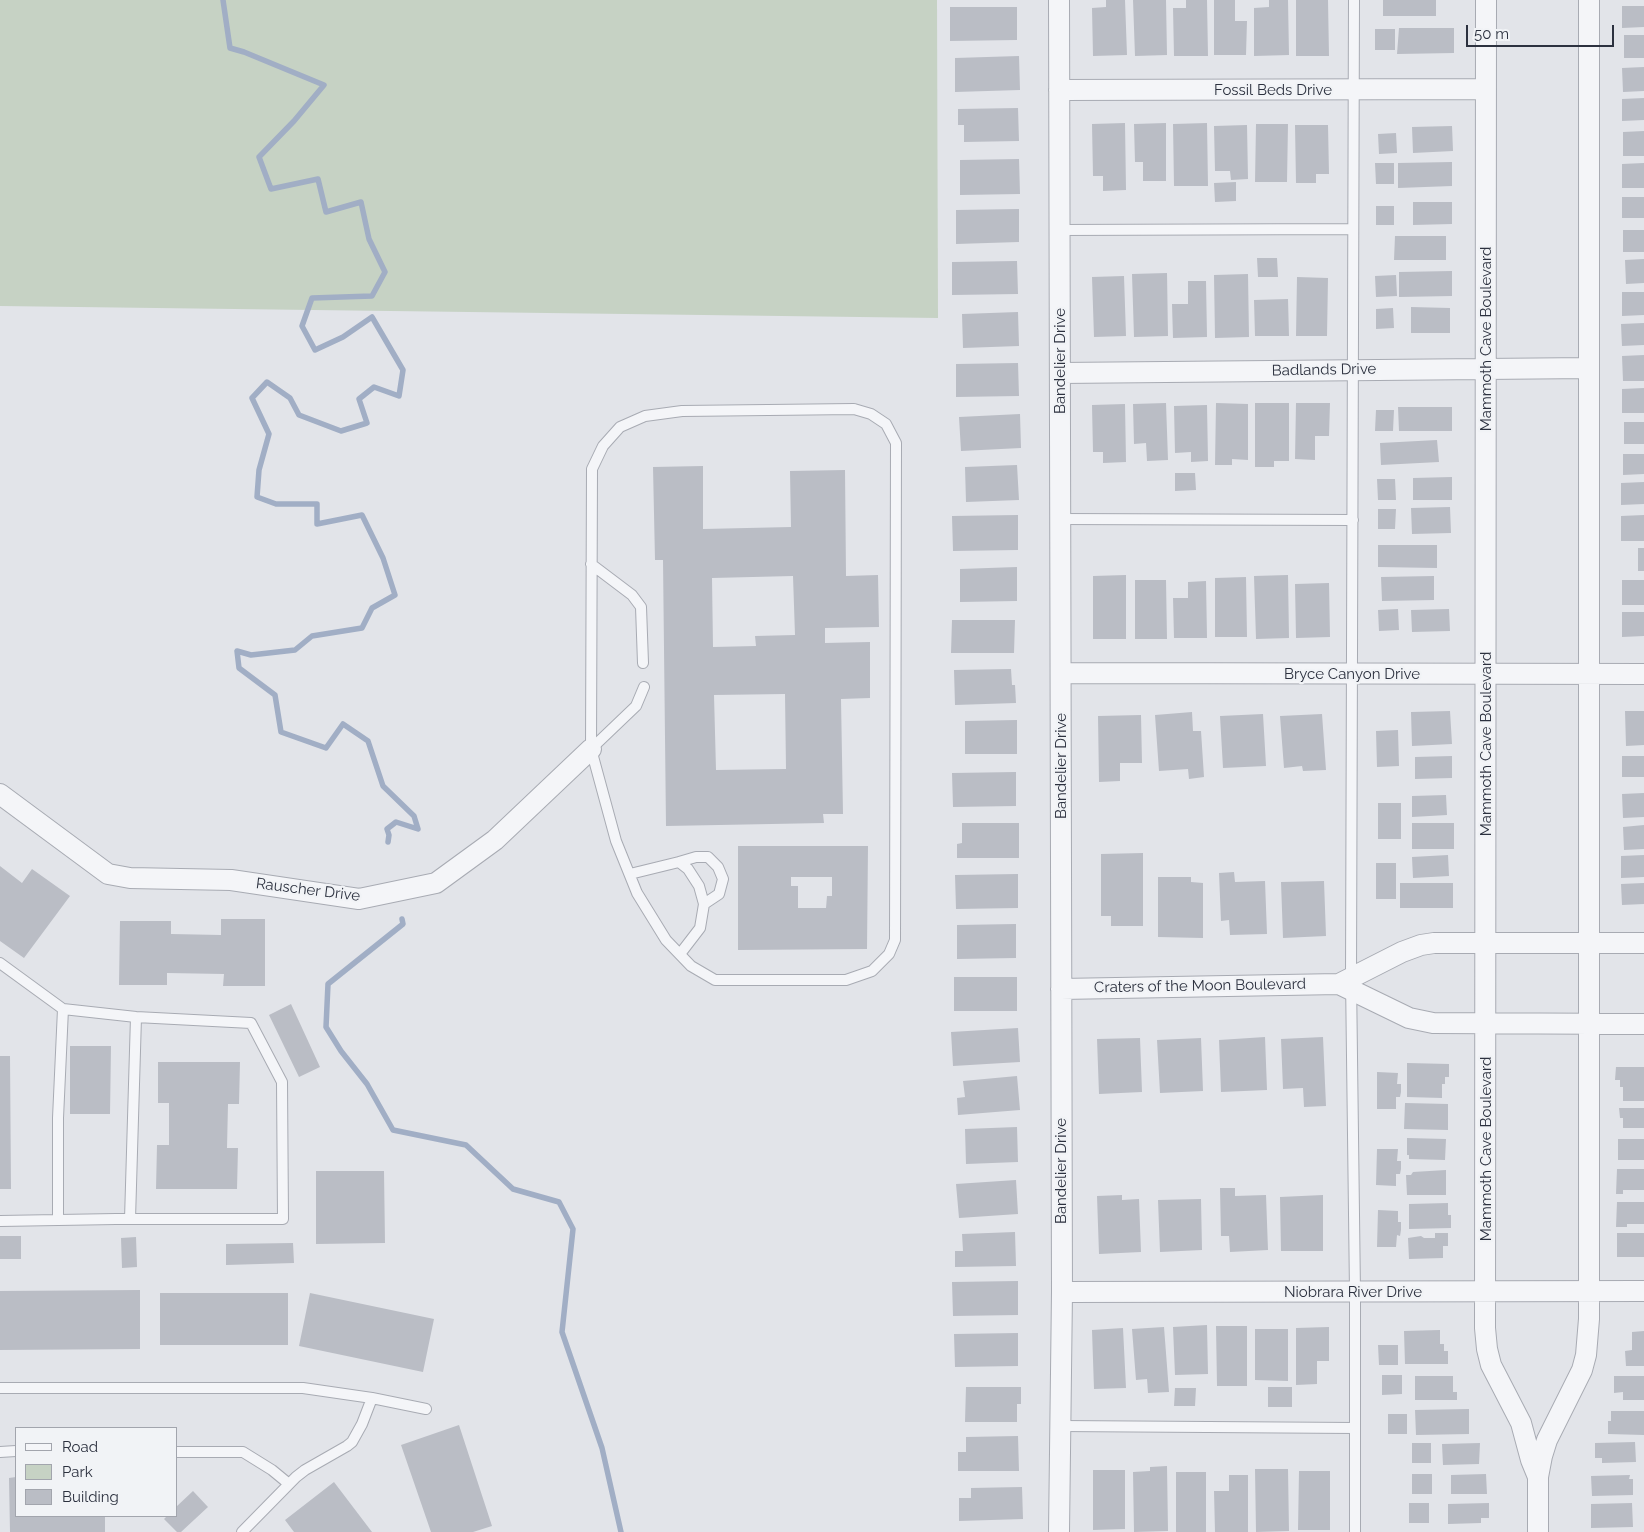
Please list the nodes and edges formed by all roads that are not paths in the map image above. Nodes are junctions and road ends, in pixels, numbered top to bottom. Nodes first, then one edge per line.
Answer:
1 (1059, 0) edge
2 (1354, 0) edge
3 (1486, 0) edge
4 (1589, 0) edge
5 (1486, 88) junction
6 (1353, 89) junction
7 (1059, 90) junction
8 (1353, 229) junction
9 (1060, 230) junction
10 (1589, 368) junction
11 (1486, 369) junction
12 (1353, 370) junction
13 (1060, 373) junction
14 (1060, 519) junction
15 (1353, 520) junction
16 (591, 564) junction
17 (643, 663) dead end
18 (1060, 674) junction
19 (1352, 674) junction
20 (1486, 674) junction
21 (1589, 674) junction
22 (1644, 674) edge
23 (644, 688) dead end
24 (591, 748) junction
25 (0, 794) edge
26 (679, 862) junction
27 (630, 874) junction
28 (704, 904) junction
29 (1486, 943) junction
30 (1589, 943) junction
31 (1644, 943) edge
32 (680, 954) junction
33 (0, 963) edge
34 (1348, 984) junction
35 (1061, 989) junction
36 (63, 1009) junction
37 (136, 1017) junction
38 (1486, 1024) junction
39 (1589, 1024) junction
40 (1644, 1024) edge
41 (130, 1218) junction
42 (58, 1220) junction
43 (0, 1221) edge
44 (1486, 1291) junction
45 (1589, 1291) junction
46 (1644, 1291) edge
47 (1062, 1292) junction
48 (1355, 1292) junction
49 (0, 1388) edge
50 (372, 1398) junction
51 (426, 1409) dead end
52 (1060, 1426) junction
53 (1355, 1428) junction
54 (0, 1452) edge
55 (15, 1452) edge
56 (178, 1452) edge
57 (1538, 1477) junction
58 (289, 1484) junction
59 (242, 1532) edge
60 (1059, 1532) edge
61 (1355, 1532) edge
62 (1538, 1532) edge

1 - 7 street, Bandelier Drive
2 - 6 lane
3 - 5 street, Mammoth Cave Boulevard
4 - 10 street, Mammoth Cave Boulevard
5 - 6 street, Fossil Beds Drive
5 - 11 street, Mammoth Cave Boulevard
6 - 7 street, Fossil Beds Drive
6 - 8 lane
7 - 9 street, Bandelier Drive
8 - 9 lane
8 - 12 lane
9 - 13 street, Bandelier Drive
10 - 11 street, Badlands Drive
10 - 21 street, Mammoth Cave Boulevard
11 - 12 street, Badlands Drive
11 - 20 street, Mammoth Cave Boulevard
12 - 13 street, Badlands Drive
12 - 15 lane
13 - 14 street, Bandelier Drive
14 - 15 lane
14 - 18 street, Bandelier Drive
15 - 19 lane
16 - 17 lane
16 - 24 lane
16 - 32 lane
18 - 19 street, Bryce Canyon Drive
18 - 35 street, Bandelier Drive
19 - 20 street, Bryce Canyon Drive
19 - 34 lane
20 - 21 street, Bryce Canyon Drive
20 - 29 street, Mammoth Cave Boulevard
21 - 22 street, Bryce Canyon Drive
21 - 30 street, Mammoth Cave Boulevard
23 - 24 lane
24 - 25 street, Rauscher Drive
24 - 27 lane
26 - 27 lane
26 - 28 lane
26 - 28 lane
27 - 32 lane
28 - 32 lane
29 - 30 street, Craters of the Moon Boulevard
29 - 34 street, Craters of the Moon Boulevard
29 - 38 street, Mammoth Cave Boulevard
30 - 31 street, Craters of the Moon Boulevard
30 - 39 street, Mammoth Cave Boulevard
33 - 36 lane
34 - 35 street, Craters of the Moon Boulevard
34 - 38 street, Craters of the Moon Boulevard
34 - 48 lane
35 - 47 street, Bandelier Drive
36 - 37 lane
36 - 42 lane
37 - 41 lane
37 - 41 lane
38 - 39 street, Craters of the Moon Boulevard
38 - 44 street, Mammoth Cave Boulevard
39 - 40 street, Craters of the Moon Boulevard
39 - 45 street, Mammoth Cave Boulevard
41 - 42 lane
42 - 43 lane
44 - 45 street, Niobrara River Drive
44 - 48 street, Niobrara River Drive
44 - 57 street, Mammoth Cave Boulevard
45 - 46 street, Niobrara River Drive
45 - 57 street, Mammoth Cave Boulevard
47 - 48 street, Niobrara River Drive
47 - 52 street, Bandelier Drive
48 - 53 lane
49 - 50 lane
50 - 51 lane
50 - 58 lane
52 - 53 lane
52 - 60 street, Bandelier Drive
53 - 61 lane
54 - 55 lane
56 - 58 lane
57 - 62 street, Mammoth Cave Boulevard
58 - 59 lane

